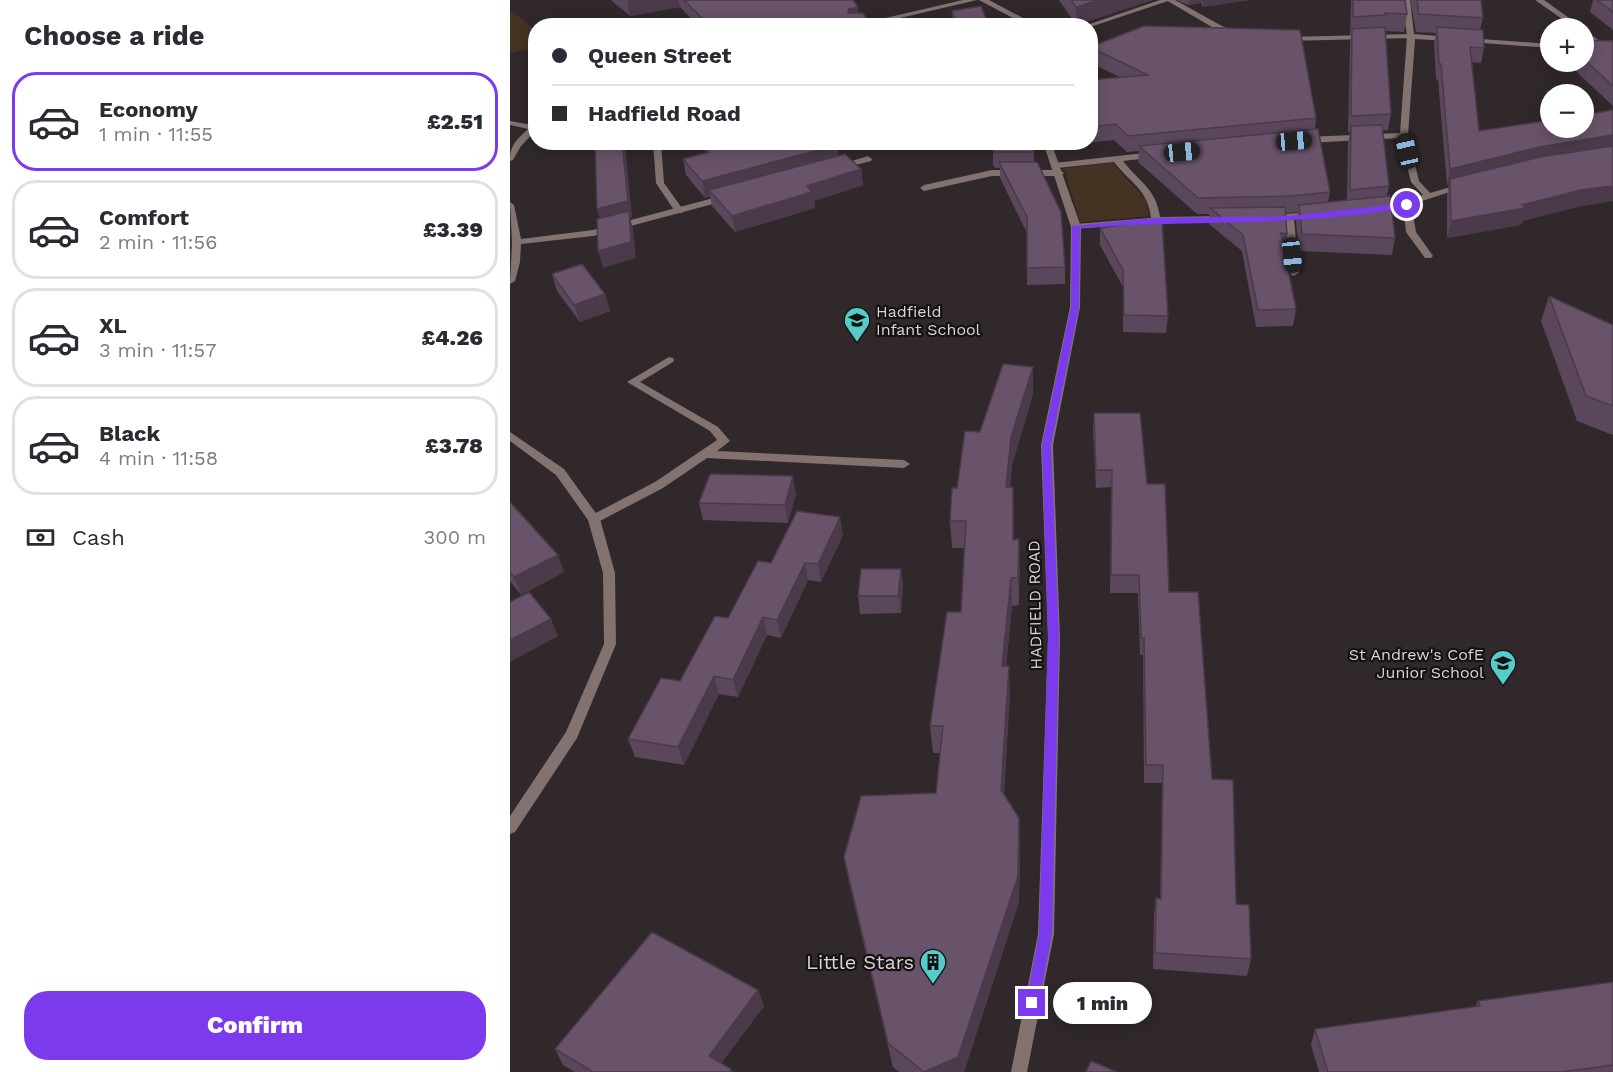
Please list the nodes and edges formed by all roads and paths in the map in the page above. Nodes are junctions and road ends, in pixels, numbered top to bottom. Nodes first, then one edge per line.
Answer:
1 (973, 0) edge
2 (983, 0) edge
3 (1168, 0) edge
4 (1406, 0) edge
5 (1539, 0) edge
6 (891, 18) edge
7 (1019, 18) edge
8 (1565, 18) edge
9 (1098, 22) edge
10 (1242, 34) edge
11 (1412, 36) junction
12 (1279, 38) edge
13 (1594, 39) edge
14 (1540, 45) edge
15 (1594, 49) edge
16 (1611, 51) edge
17 (510, 123) edge
18 (528, 125) edge
19 (528, 134) edge
20 (1404, 135) junction
21 (1294, 141) edge
22 (658, 150) edge
23 (1050, 150) edge
24 (1164, 154) edge
25 (510, 158) edge
26 (1116, 158) junction
27 (868, 159) dead end
28 (834, 168) edge
29 (1058, 169) junction
30 (1471, 185) edge
31 (924, 188) dead end
32 (735, 195) edge
33 (1428, 195) junction
34 (510, 205) edge
35 (1407, 205) junction
36 (1372, 209) edge
37 (679, 211) junction
38 (1324, 214) edge
39 (1267, 218) edge
40 (1289, 218) junction
41 (1234, 219) edge
42 (1156, 220) junction
43 (1076, 226) junction
44 (518, 242) junction
45 (1428, 256) dead end
46 (1294, 273) dead end
47 (510, 281) edge
48 (669, 360) dead end
49 (510, 436) edge
50 (704, 454) junction
51 (904, 465) dead end
52 (594, 519) junction
53 (510, 828) edge
54 (1019, 1072) edge

1 - 6 street
2 - 7 street
3 - 9 street
3 - 10 street
4 - 11 street
5 - 8 street
11 - 12 street
11 - 14 street
11 - 20 street
13 - 16 street
15 - 16 street
17 - 18 street
19 - 25 street
20 - 21 street
20 - 33 street
22 - 37 street
23 - 29 street, HADFIELD ROAD
24 - 26 street
26 - 29 street
26 - 42 street
27 - 28 street
29 - 31 street
29 - 43 street, HADFIELD ROAD
30 - 33 street
32 - 37 street
33 - 35 street
34 - 44 street
35 - 36 street
35 - 45 street
37 - 44 street
38 - 40 street
39 - 40 street
40 - 46 street
41 - 42 street
42 - 43 street
43 - 54 street, HADFIELD ROAD
44 - 47 street
48 - 50 street
49 - 52 street
50 - 51 street
50 - 52 street
52 - 53 street

